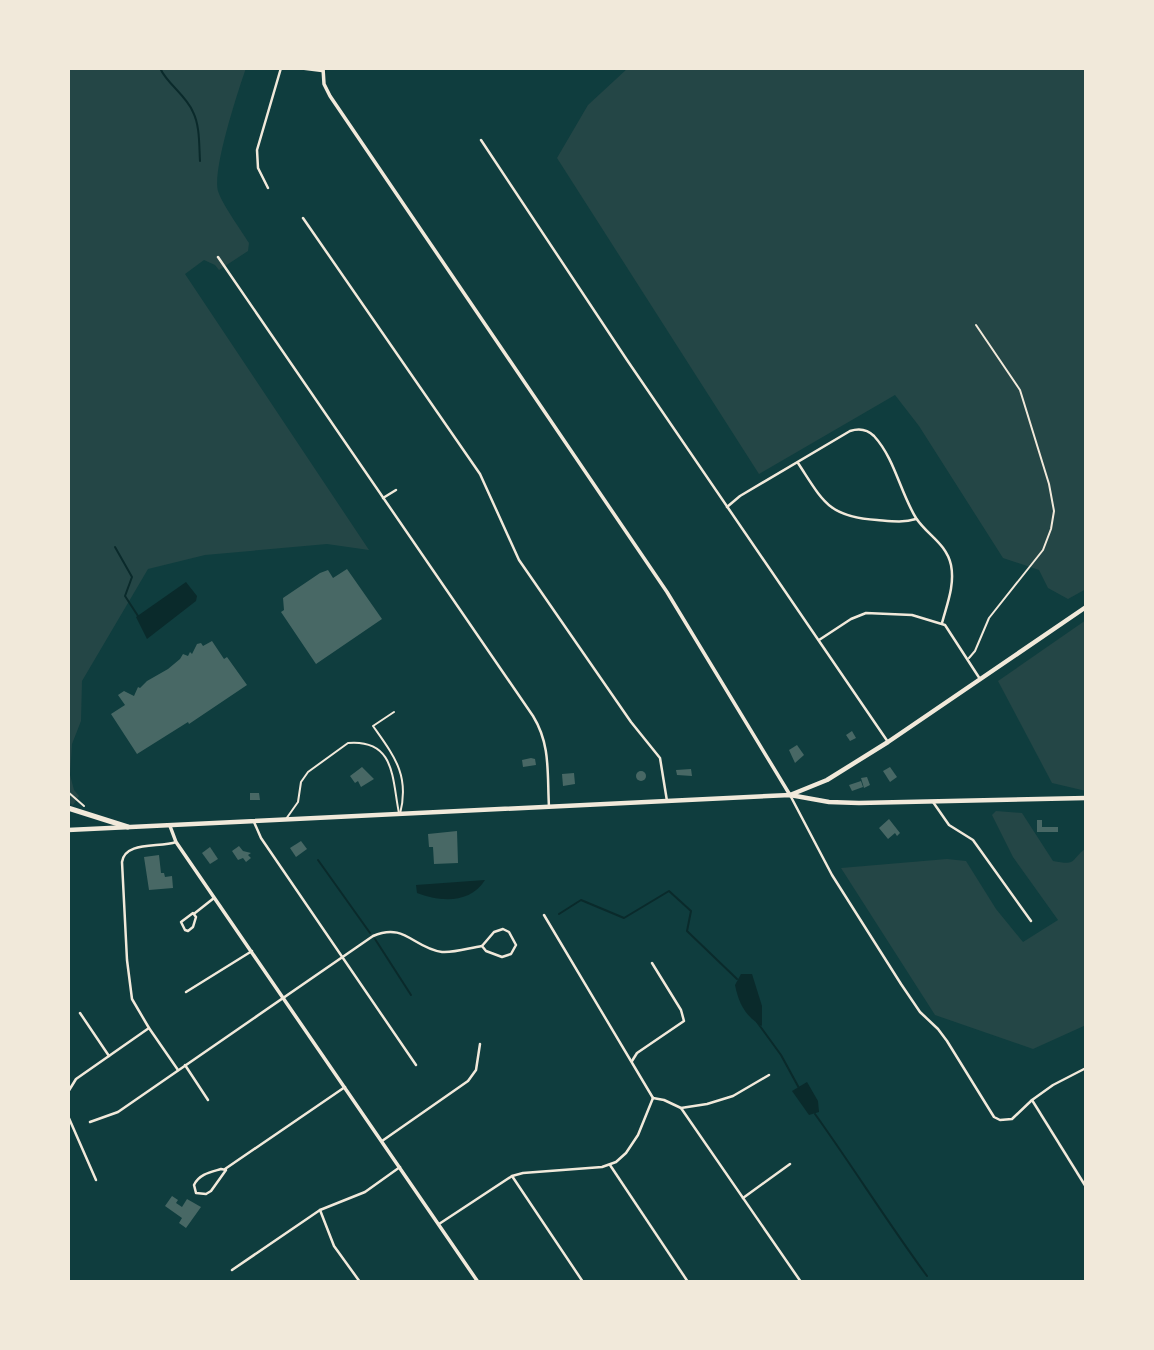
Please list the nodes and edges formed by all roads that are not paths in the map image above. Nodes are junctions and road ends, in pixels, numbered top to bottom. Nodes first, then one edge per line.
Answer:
1 (281, 68) edge
2 (298, 68) edge
3 (322, 70) edge
4 (481, 140) dead end
5 (268, 188) dead end
6 (303, 218) dead end
7 (218, 257) dead end
8 (976, 325) dead end
9 (798, 463) junction
10 (396, 490) dead end
11 (383, 498) junction
12 (727, 507) junction
13 (917, 519) junction
14 (1086, 607) edge
15 (942, 623) junction
16 (819, 640) junction
17 (968, 659) junction
18 (980, 680) junction
19 (394, 712) dead end
20 (888, 742) junction
21 (68, 792) edge
22 (790, 795) junction
23 (1086, 798) edge
24 (667, 802) junction
25 (933, 802) junction
26 (84, 806) dead end
27 (549, 807) junction
28 (68, 808) edge
29 (399, 814) junction
30 (285, 820) junction
31 (254, 822) junction
32 (170, 826) junction
33 (128, 827) junction
34 (68, 831) edge
35 (176, 842) junction
36 (214, 898) junction
37 (195, 914) junction
38 (544, 915) dead end
39 (1031, 921) dead end
40 (482, 946) junction
41 (251, 951) junction
42 (341, 956) junction
43 (652, 963) dead end
44 (186, 992) dead end
45 (283, 996) junction
46 (80, 1013) dead end
47 (149, 1028) junction
48 (480, 1044) dead end
49 (109, 1056) junction
50 (632, 1061) junction
51 (185, 1065) junction
52 (416, 1065) dead end
53 (1086, 1068) edge
54 (178, 1070) junction
55 (769, 1075) dead end
56 (345, 1087) junction
57 (68, 1091) edge
58 (653, 1098) junction
59 (208, 1100) dead end
60 (1032, 1100) junction
61 (681, 1108) junction
62 (68, 1116) edge
63 (90, 1122) dead end
64 (382, 1141) junction
65 (790, 1164) dead end
66 (610, 1165) junction
67 (400, 1167) junction
68 (225, 1169) junction
69 (512, 1176) junction
70 (96, 1180) dead end
71 (1086, 1187) edge
72 (743, 1198) junction
73 (320, 1210) junction
74 (439, 1224) junction
75 (232, 1270) dead end
76 (798, 1281) edge
77 (360, 1282) edge
78 (478, 1282) edge
79 (583, 1282) edge
80 (688, 1282) edge

1 - 5 street
2 - 3 street
3 - 22 street
4 - 12 street
6 - 24 street
7 - 11 street
8 - 17 street
9 - 12 street
9 - 13 street
9 - 13 street
10 - 11 street
11 - 27 street
12 - 16 street
13 - 15 street
14 - 18 main road
15 - 16 street
15 - 17 street
16 - 20 street
17 - 18 street
18 - 20 main road
19 - 29 street
20 - 22 main road
21 - 26 street
22 - 24 main road
22 - 25 main road
22 - 60 street
23 - 25 main road
24 - 27 main road
25 - 39 street
27 - 29 main road
28 - 33 highway
29 - 30 main road
29 - 30 street
30 - 31 main road
31 - 32 main road
31 - 42 street
32 - 33 main road
32 - 35 street
33 - 34 main road
35 - 36 street
35 - 47 street
36 - 37 street
36 - 41 street
37 - 37 street
38 - 50 street
40 - 40 street
40 - 42 street
41 - 44 street
41 - 45 street
42 - 45 street
42 - 52 street
43 - 50 street
45 - 51 street
45 - 56 street
46 - 49 street
47 - 49 street
47 - 54 street
48 - 64 street
49 - 57 street
50 - 58 street
51 - 54 street
51 - 59 street
53 - 60 street
54 - 63 street
55 - 61 street
56 - 64 street
56 - 68 street
58 - 61 street
58 - 66 street
60 - 71 street
61 - 72 street
62 - 70 street
64 - 67 street
65 - 72 street
66 - 69 street
66 - 80 street
67 - 73 street
67 - 74 street
68 - 68 street
69 - 74 street
69 - 79 street
72 - 76 street
73 - 75 street
73 - 77 street
74 - 78 street

